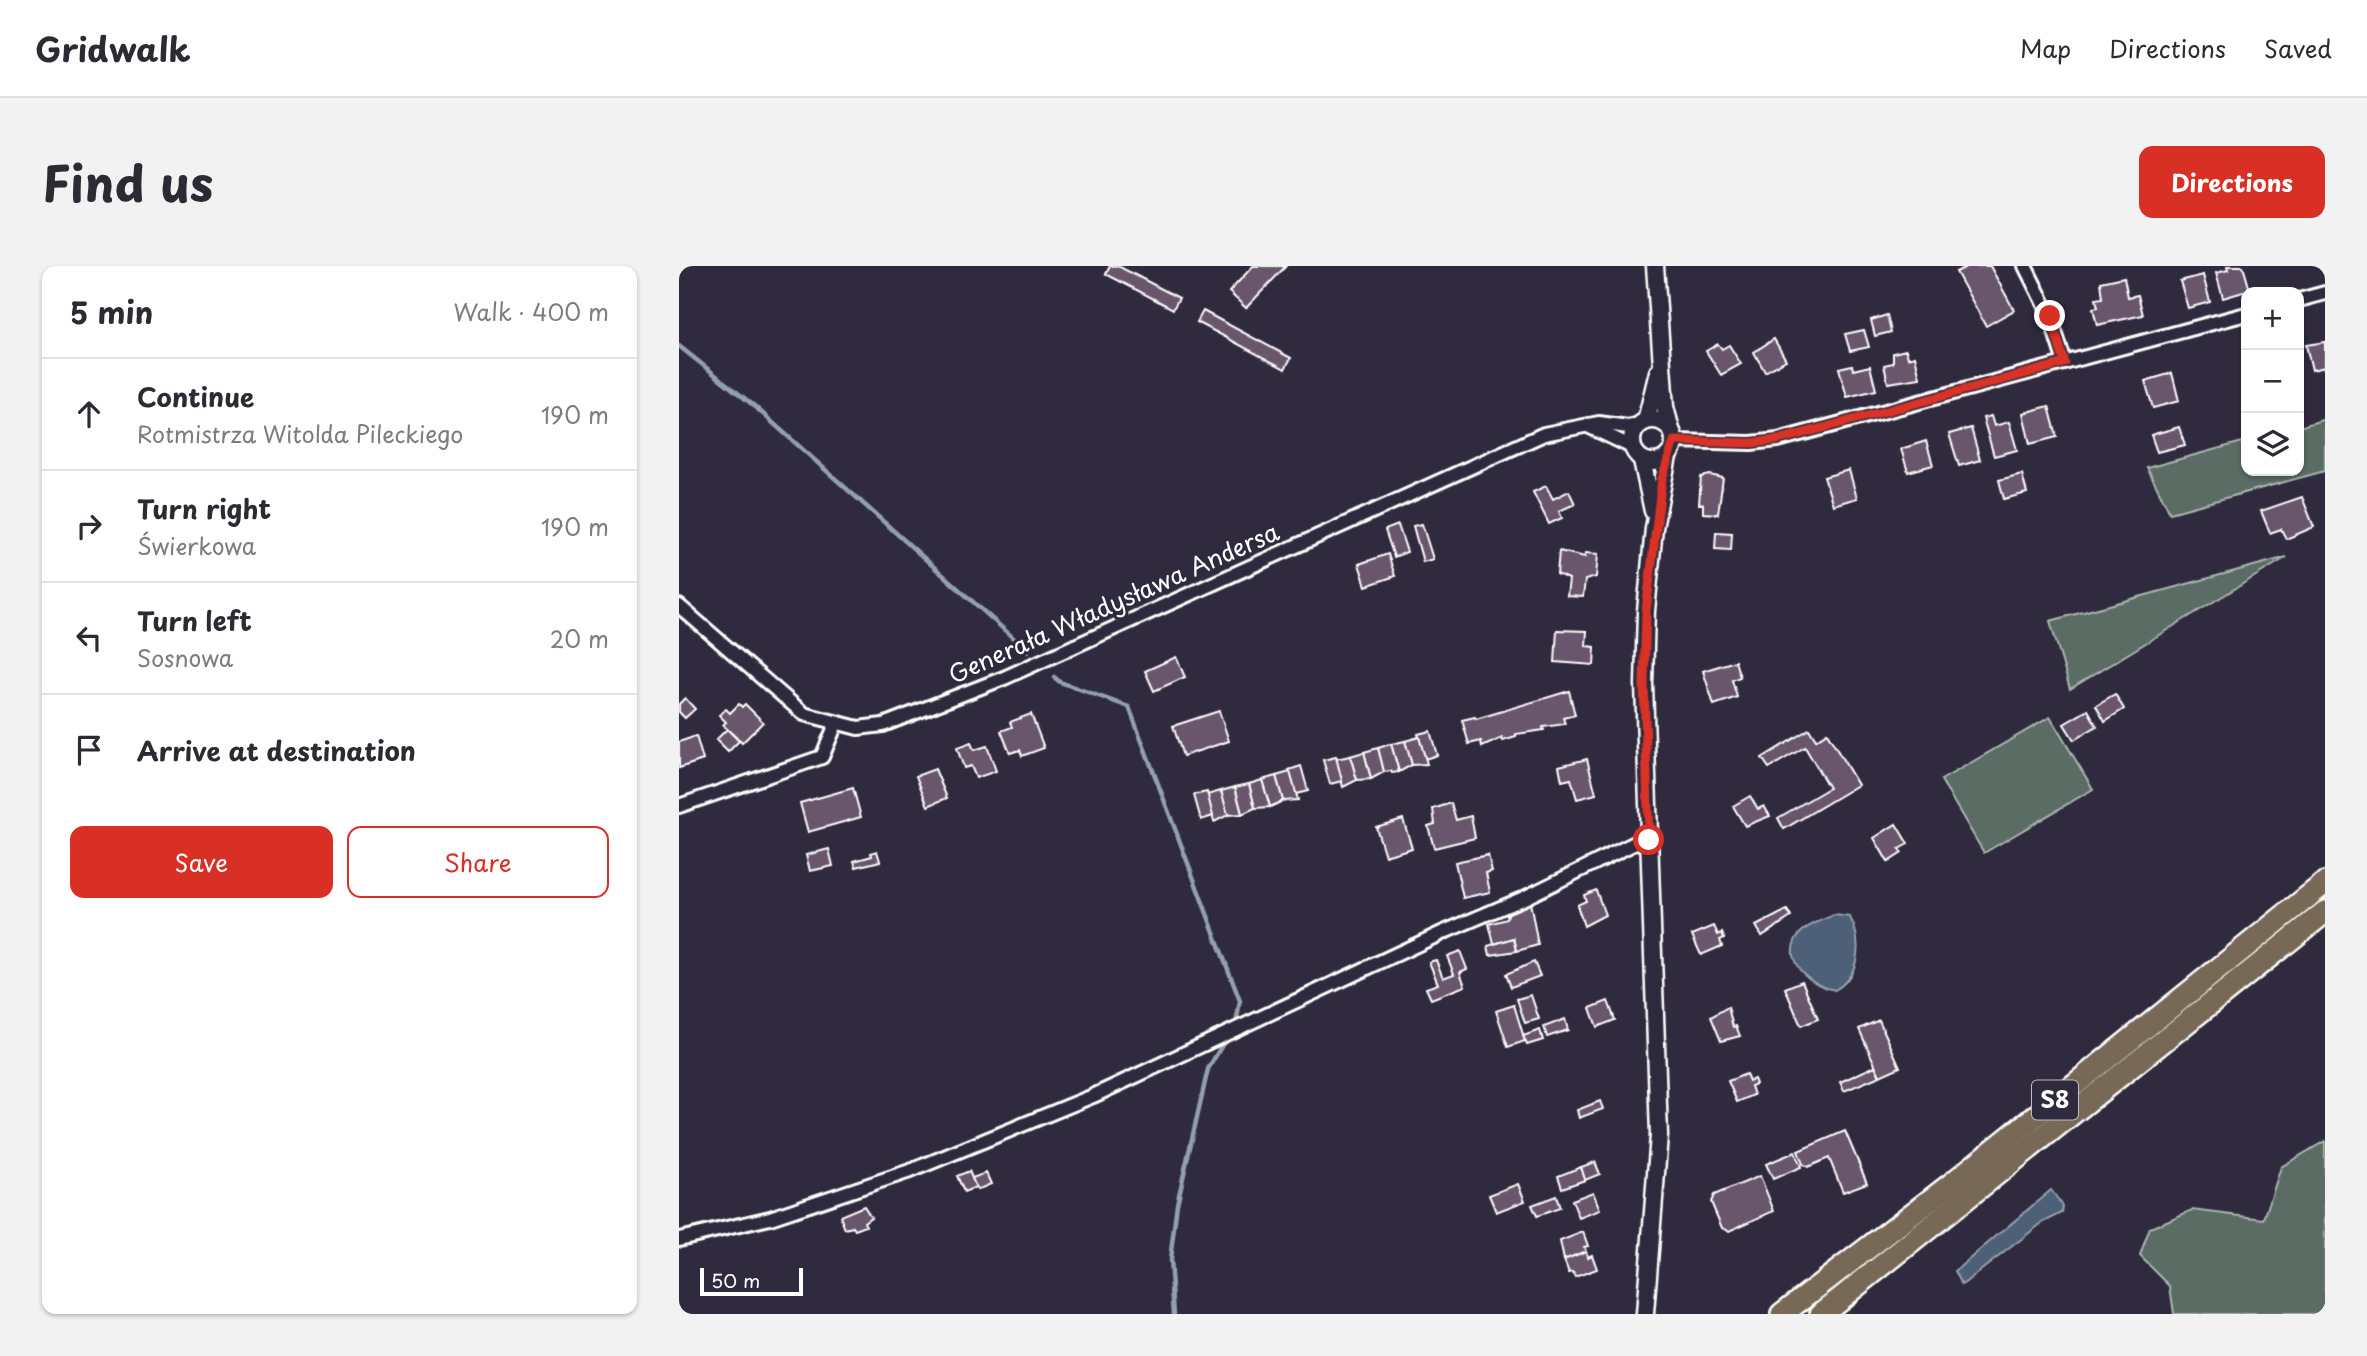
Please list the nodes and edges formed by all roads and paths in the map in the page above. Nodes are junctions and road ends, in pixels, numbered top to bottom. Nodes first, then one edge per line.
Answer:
1 (1655, 266) edge
2 (2025, 266) edge
3 (2325, 293) edge
4 (2304, 299) edge
5 (2241, 315) edge
6 (1663, 356) junction
7 (2065, 363) junction
8 (1643, 423) junction
9 (1588, 426) junction
10 (1671, 442) junction
11 (1632, 447) junction
12 (1642, 460) junction
13 (1654, 528) junction
14 (679, 606) edge
15 (836, 724) junction
16 (679, 806) edge
17 (1649, 840) junction
18 (2325, 883) edge
19 (2325, 912) edge
20 (679, 1239) edge
21 (1645, 1314) edge
22 (1782, 1314) edge
23 (1821, 1314) edge

1 - 6 street
2 - 7 street
3 - 4 street
5 - 7 street
6 - 8 street
6 - 10 street
7 - 10 street
8 - 9 street, Generała Władysława Andersa
8 - 10 street
8 - 11 street
9 - 11 street
9 - 15 street, Generała Władysława Andersa
10 - 12 street
10 - 13 street
11 - 12 street
12 - 13 street
13 - 17 street
14 - 15 street, Generała Władysława Andersa
15 - 16 street
17 - 20 street
17 - 21 street
18 - 22 highway, S8
19 - 23 highway, S8

